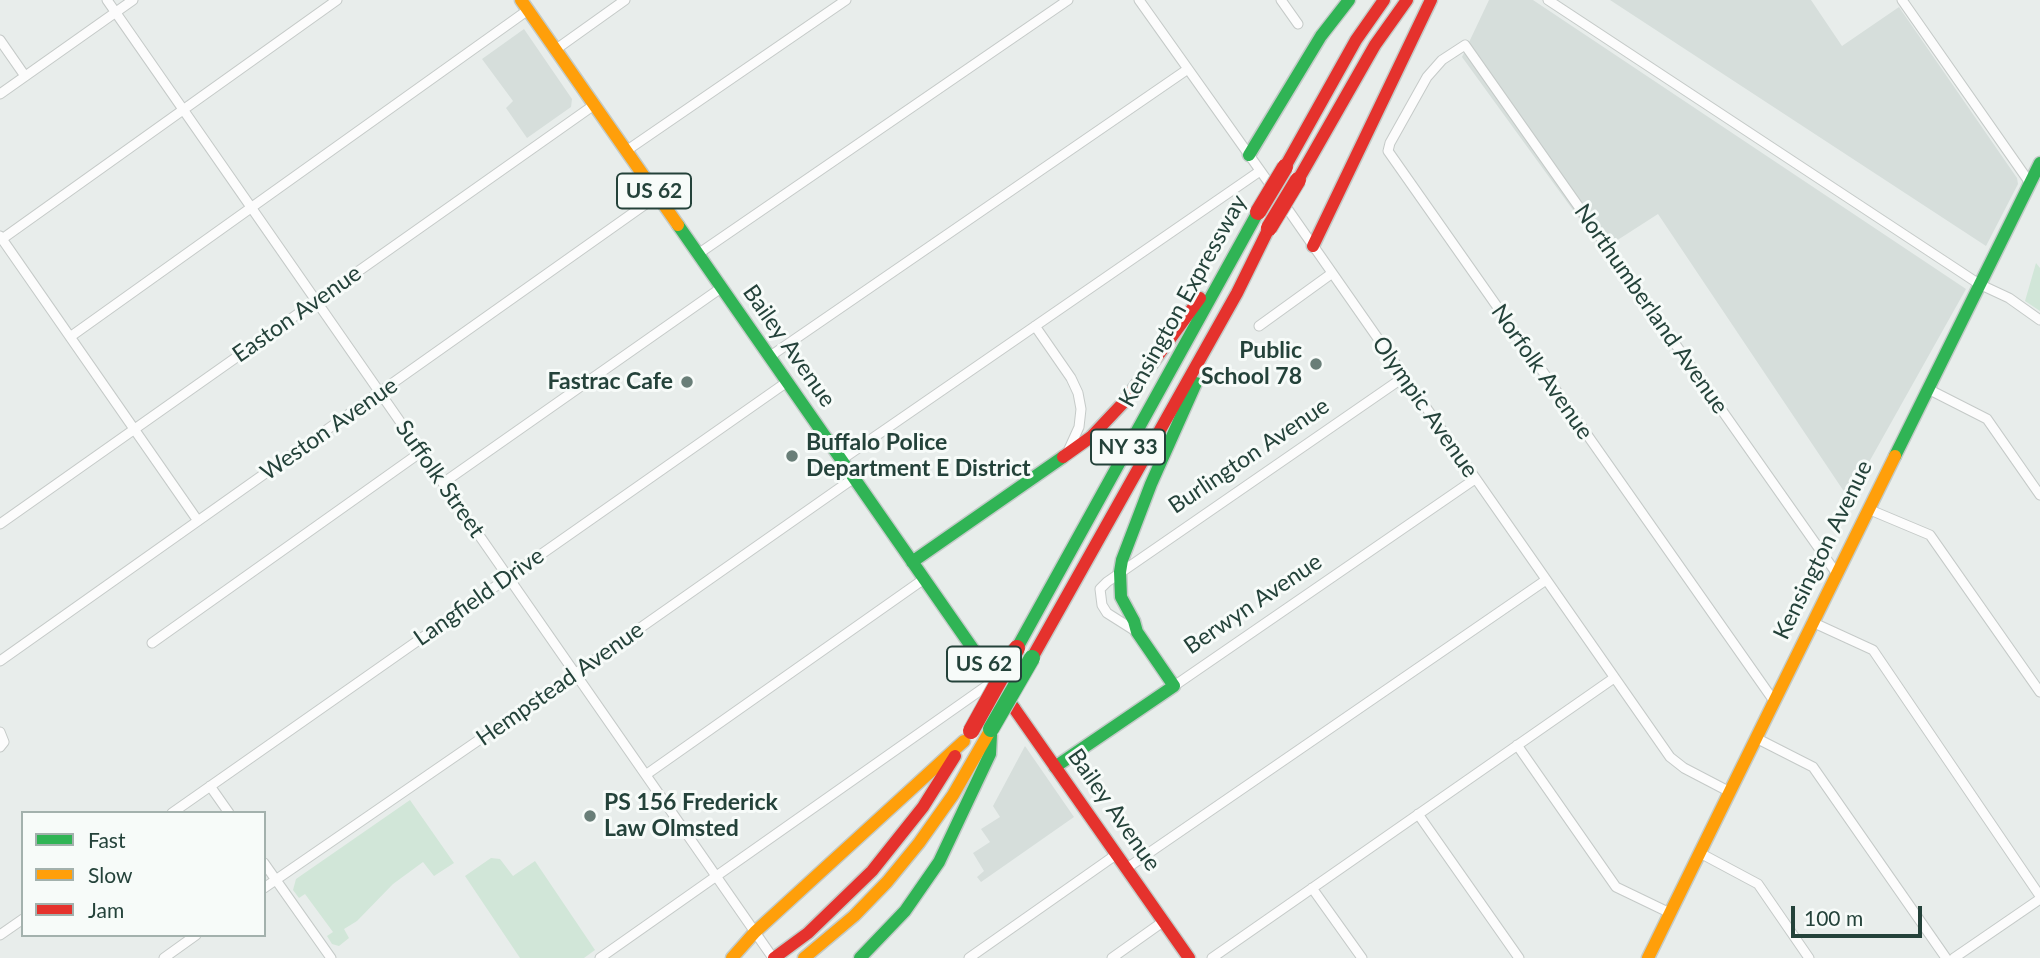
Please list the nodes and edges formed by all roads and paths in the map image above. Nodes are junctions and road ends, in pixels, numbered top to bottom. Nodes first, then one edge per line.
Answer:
1 (107, 0) edge
2 (133, 0) edge
3 (337, 0) edge
4 (625, 0) edge
5 (846, 0) edge
6 (1068, 0) edge
7 (1139, 0) edge
8 (1281, 0) edge
9 (1349, 0) edge
10 (1384, 0) edge
11 (1406, 0) edge
12 (1431, 0) edge
13 (1548, 0) edge
14 (1902, 0) edge
15 (524, 5) edge
16 (116, 12) junction
17 (1298, 24) dead end
18 (0, 40) edge
19 (1465, 45) joint
20 (555, 50) junction
21 (1188, 69) junction
22 (25, 76) junction
23 (0, 94) edge
24 (594, 105) junction
25 (183, 110) junction
26 (626, 151) junction
27 (1249, 155) junction
28 (2040, 163) edge
29 (1260, 171) junction
30 (2030, 183) junction
31 (657, 196) junction
32 (251, 208) junction
33 (1, 237) edge
34 (1239, 246) junction
35 (1313, 246) junction
36 (698, 254) junction
37 (1331, 274) junction
38 (1979, 284) junction
39 (721, 288) junction
40 (1237, 293) junction
41 (316, 301) junction
42 (2040, 320) edge
43 (1035, 326) junction
44 (1259, 326) dead end
45 (70, 337) junction
46 (769, 357) junction
47 (1404, 377) junction
48 (787, 382) junction
49 (1928, 389) junction
50 (380, 393) junction
51 (134, 429) junction
52 (421, 452) junction
53 (1063, 457) junction
54 (841, 460) junction
55 (854, 478) junction
56 (1475, 479) junction
57 (443, 483) junction
58 (2040, 495) edge
59 (1868, 509) junction
60 (198, 521) junction
61 (0, 524) edge
62 (912, 562) junction
63 (1120, 572) junction
64 (1837, 574) junction
65 (509, 577) junction
66 (924, 579) junction
67 (1546, 580) junction
68 (1812, 622) junction
69 (152, 643) dead end
70 (0, 660) edge
71 (576, 673) junction
72 (1614, 678) junction
73 (995, 680) junction
74 (1174, 686) junction
75 (2040, 692) edge
76 (1774, 701) junction
77 (0, 732) edge
78 (967, 736) junction
79 (1756, 737) junction
80 (1517, 746) junction
81 (0, 747) edge
82 (985, 752) junction
83 (1055, 767) junction
84 (647, 774) junction
85 (210, 786) junction
86 (1730, 792) junction
87 (175, 811) edge
88 (228, 811) edge
89 (1418, 814) junction
90 (1700, 853) junction
91 (1117, 854) junction
92 (266, 866) edge
93 (1127, 868) junction
94 (716, 876) junction
95 (276, 880) junction
96 (266, 887) edge
97 (1312, 888) junction
98 (2040, 898) edge
99 (1670, 913) junction
100 (21, 920) edge
101 (1164, 921) junction
102 (755, 932) junction
103 (0, 935) edge
104 (193, 937) edge
105 (164, 958) edge
106 (331, 958) edge
107 (600, 958) edge
108 (732, 958) edge
109 (774, 958) edge
110 (804, 958) edge
111 (860, 958) edge
112 (968, 958) edge
113 (1112, 958) edge
114 (1189, 958) edge
115 (1212, 958) edge
116 (1362, 958) edge
117 (1519, 958) edge
118 (1648, 958) edge
119 (1809, 958) edge
120 (1945, 958) edge
121 (1954, 958) edge

1 - 16 street, Suffolk Street
2 - 16 street
3 - 25 street
4 - 20 street
5 - 26 street
6 - 36 street
7 - 21 street, Olympic Avenue
8 - 17 street
9 - 27 main road
10 - 34 main road, Kensington Expressway / NY 33, bridge
11 - 40 main road, Kensington Expressway / NY 33, bridge
12 - 35 main road
13 - 38 street
14 - 30 street
15 - 20 main road, Bailey Avenue / US 62
15 - 32 street
16 - 22 street
16 - 25 street, Suffolk Street
18 - 22 street
19 - 64 street, Northumberland Avenue
19 - 76 street, Norfolk Avenue
20 - 24 main road, Bailey Avenue / US 62
21 - 27 street, Olympic Avenue
21 - 46 street
22 - 23 street
24 - 26 main road, Bailey Avenue / US 62
24 - 41 street, Easton Avenue
25 - 32 street, Suffolk Street
25 - 33 street
26 - 31 main road, Bailey Avenue / US 62
27 - 29 street, Olympic Avenue
28 - 30 main road, Kensington Avenue
29 - 35 street, Olympic Avenue
29 - 43 street
30 - 38 main road, Kensington Avenue
31 - 36 main road, Bailey Avenue / US 62
31 - 50 street, Weston Avenue
32 - 41 street, Suffolk Street
32 - 45 street
33 - 45 street
34 - 53 main road
34 - 78 main road, Kensington Expressway / NY 33, bridge
35 - 37 street, Olympic Avenue
36 - 39 main road, Bailey Avenue / US 62
37 - 44 street
37 - 47 street, Olympic Avenue
38 - 42 street
38 - 49 main road, Kensington Avenue
39 - 46 main road, Bailey Avenue / US 62
39 - 57 street
40 - 63 main road
40 - 82 main road, Kensington Expressway / NY 33, bridge
41 - 50 street, Suffolk Street
41 - 51 street, Easton Avenue
43 - 53 street
43 - 54 street
45 - 51 street
46 - 48 main road, Bailey Avenue / US 62
47 - 56 street, Olympic Avenue
47 - 63 street, Burlington Avenue
48 - 54 main road, Bailey Avenue / US 62
48 - 65 street, Langfield Drive
49 - 58 street
49 - 59 main road, Kensington Avenue
50 - 52 street, Suffolk Street
50 - 60 street, Weston Avenue
51 - 60 street
51 - 61 street, Easton Avenue
52 - 57 street, Suffolk Street
52 - 69 street
53 - 62 main road
54 - 55 main road, Bailey Avenue / US 62
55 - 62 main road, Bailey Avenue / US 62
55 - 71 street, Hempstead Avenue
56 - 67 street, Olympic Avenue
56 - 74 street, Berwyn Avenue
57 - 65 street, Suffolk Street
59 - 64 main road, Kensington Avenue
59 - 75 street
60 - 70 street, Weston Avenue
62 - 66 main road, Bailey Avenue / US 62
63 - 74 main road
64 - 68 main road, Kensington Avenue
65 - 71 street, Suffolk Street
65 - 85 street, Langfield Drive
66 - 73 main road, Bailey Avenue / US 62
66 - 84 street
67 - 72 street, Olympic Avenue
67 - 93 street
68 - 76 main road, Kensington Avenue
68 - 98 street
71 - 84 street, Suffolk Street
71 - 95 street, Hempstead Avenue
72 - 80 street
72 - 86 street, Olympic Avenue
73 - 83 main road, Bailey Avenue / US 62
73 - 94 street
74 - 83 main road, Berwyn Avenue
76 - 79 main road, Kensington Avenue
77 - 81 street
78 - 102 main road
78 - 109 main road, Kensington Expressway / NY 33
79 - 86 main road, Kensington Avenue
79 - 120 street
80 - 89 street
80 - 99 street
82 - 110 main road
82 - 111 main road
83 - 91 main road, Bailey Avenue / US 62
84 - 94 street, Suffolk Street
85 - 87 street, Langfield Drive
85 - 88 street
86 - 90 main road, Kensington Avenue
89 - 97 street
89 - 117 street
90 - 99 main road, Kensington Avenue
90 - 119 street
91 - 93 main road, Bailey Avenue / US 62
91 - 112 street
92 - 95 street
93 - 101 main road, Bailey Avenue / US 62
94 - 102 street, Suffolk Street
94 - 107 street
95 - 96 street, Hempstead Avenue
95 - 106 street
97 - 115 street
97 - 116 street
98 - 121 street
99 - 118 main road, Kensington Avenue
100 - 103 street
101 - 113 street
101 - 114 main road, Bailey Avenue / US 62
102 - 108 main road
102 - 109 street, Suffolk Street
104 - 105 street

